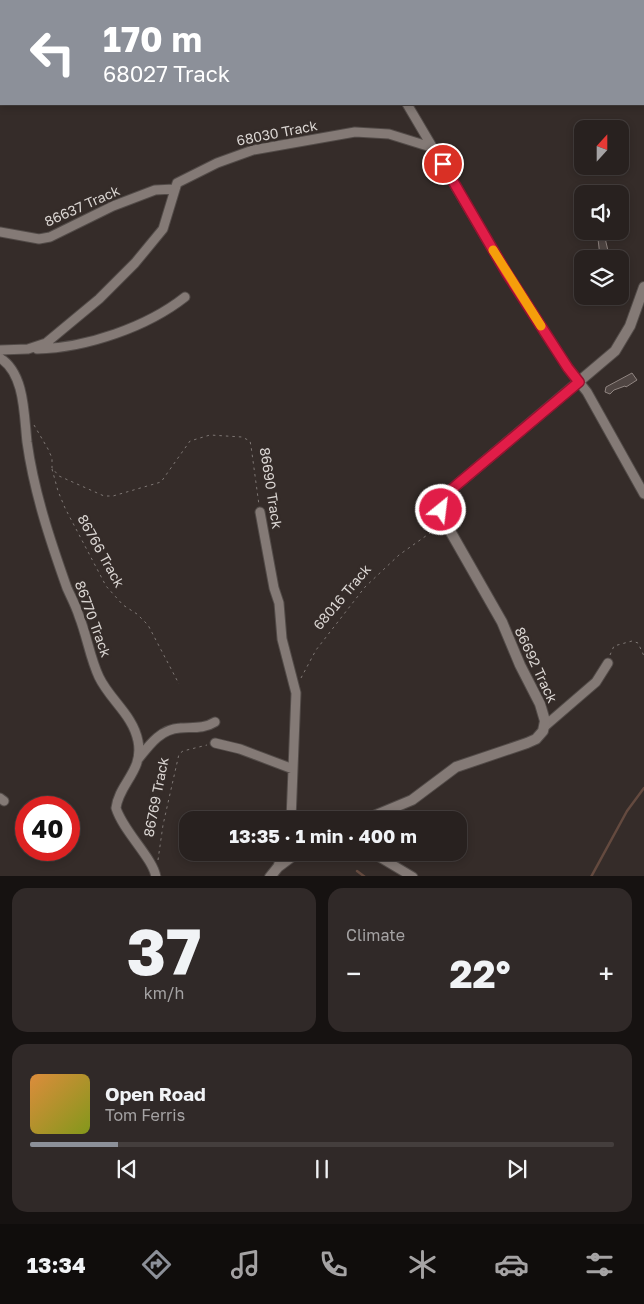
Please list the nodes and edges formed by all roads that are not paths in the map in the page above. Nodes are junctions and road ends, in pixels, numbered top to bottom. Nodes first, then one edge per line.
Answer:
1 (401, 105) edge
2 (408, 105) edge
3 (413, 114) junction
4 (434, 148) junction
5 (174, 189) junction
6 (0, 232) edge
7 (644, 286) edge
8 (185, 296) dead end
9 (28, 349) junction
10 (0, 350) edge
11 (0, 358) edge
12 (579, 382) junction
13 (644, 494) edge
14 (260, 512) road end
15 (608, 663) road end
16 (215, 722) dead end
17 (545, 726) junction
18 (215, 743) road end
19 (139, 758) junction
20 (293, 769) junction
21 (291, 811) edge
22 (386, 811) edge
23 (280, 861) edge
24 (286, 861) edge
25 (387, 861) edge
26 (278, 867) junction
27 (156, 875) edge
28 (270, 876) edge
29 (413, 876) edge

1 - 3 street
2 - 3 street
3 - 4 street
4 - 5 street, 68030 Track
4 - 12 street
5 - 6 street, 86637 Track
5 - 9 street
7 - 12 street
8 - 9 street
9 - 10 street
11 - 19 street, 86770 Track
12 - 13 street
12 - 17 street, 86692 Track
14 - 20 street, 86690 Track
15 - 17 street
16 - 19 street
17 - 22 street, 86692 Track
18 - 20 street
19 - 27 street
20 - 21 street
23 - 26 street
24 - 26 street
25 - 29 street
26 - 28 street

